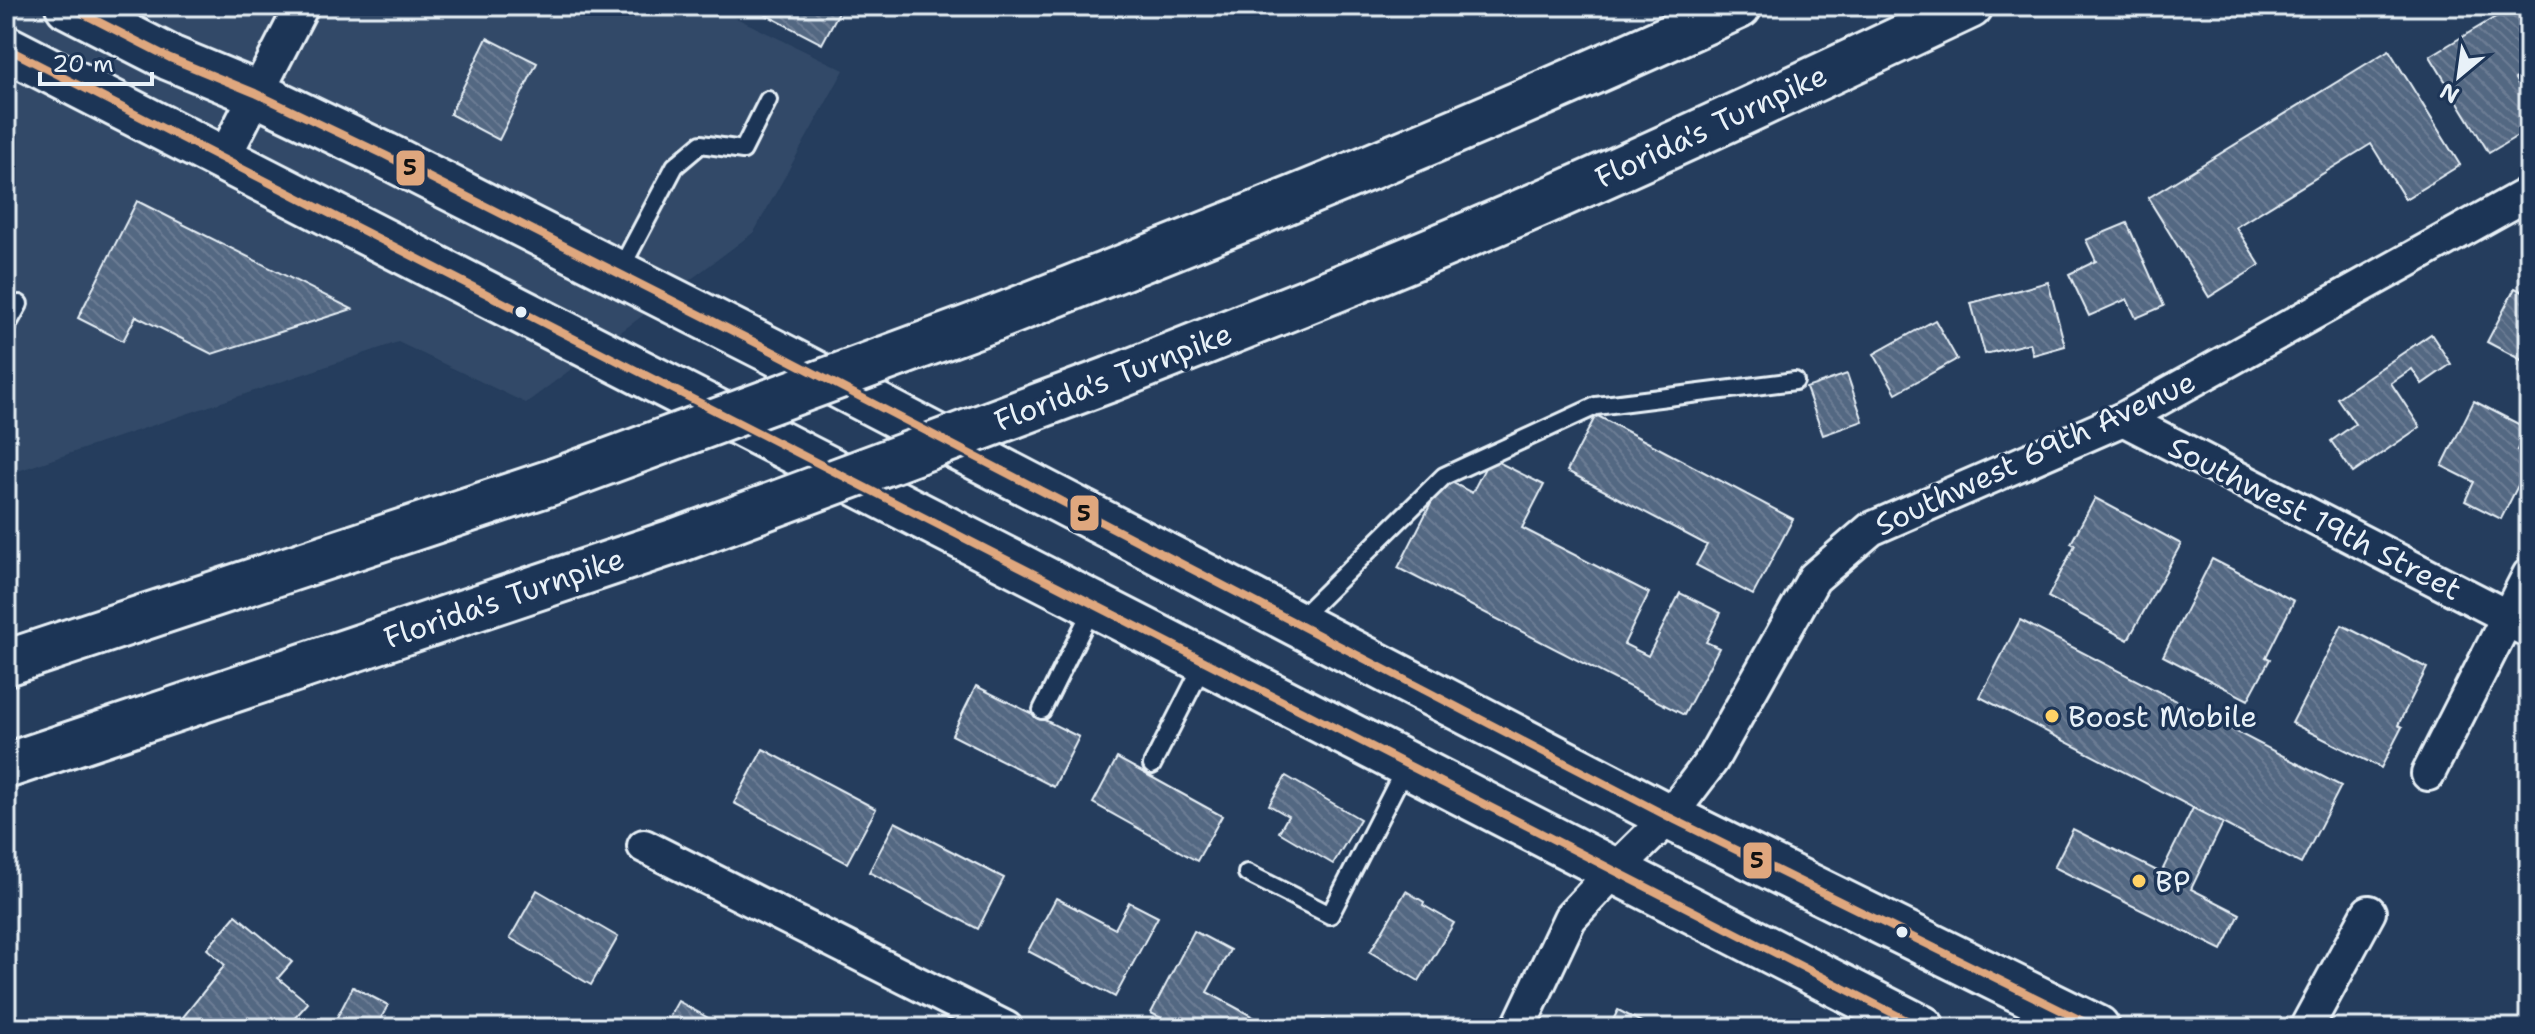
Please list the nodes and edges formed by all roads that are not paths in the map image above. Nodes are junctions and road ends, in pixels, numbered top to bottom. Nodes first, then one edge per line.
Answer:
1 (68, 6) edge
2 (302, 6) edge
3 (1739, 6) edge
4 (1970, 6) edge
5 (6, 48) edge
6 (255, 93) junction
7 (768, 100) dead end
8 (223, 159) junction
9 (2529, 193) edge
10 (618, 273) junction
11 (19, 304) dead end
12 (6, 327) edge
13 (1795, 381) dead end
14 (2123, 419) junction
15 (2529, 575) edge
16 (1094, 605) junction
17 (1295, 622) junction
18 (2513, 628) edge
19 (6, 663) edge
20 (1205, 663) junction
21 (1042, 710) dead end
22 (1152, 765) dead end
23 (6, 766) edge
24 (1406, 766) junction
25 (2428, 774) dead end
26 (1669, 817) junction
27 (644, 846) dead end
28 (1613, 872) junction
29 (1247, 873) dead end
30 (2369, 912) dead end
31 (1006, 1028) edge
32 (1518, 1028) edge
33 (1922, 1028) edge
34 (2097, 1028) edge
35 (2306, 1028) edge

1 - 6 main road
2 - 6 street
3 - 19 main road, bridge
4 - 23 main road, Florida's Turnpike, bridge
5 - 8 main road
6 - 8 street
6 - 10 main road
7 - 10 lane
8 - 16 main road
9 - 14 street, Southwest 69th Avenue
10 - 17 main road
11 - 12 lane
13 - 17 lane
14 - 18 street, Southwest 19th Street
14 - 26 street, Southwest 69th Avenue
15 - 18 street
16 - 20 main road
16 - 21 lane
17 - 26 main road
18 - 25 street
20 - 22 lane
20 - 24 main road
24 - 28 main road
24 - 29 lane
26 - 28 street, Southwest 69th Avenue
26 - 34 main road
27 - 31 street
28 - 32 street, Southwest 69th Avenue
28 - 33 main road
30 - 35 street

